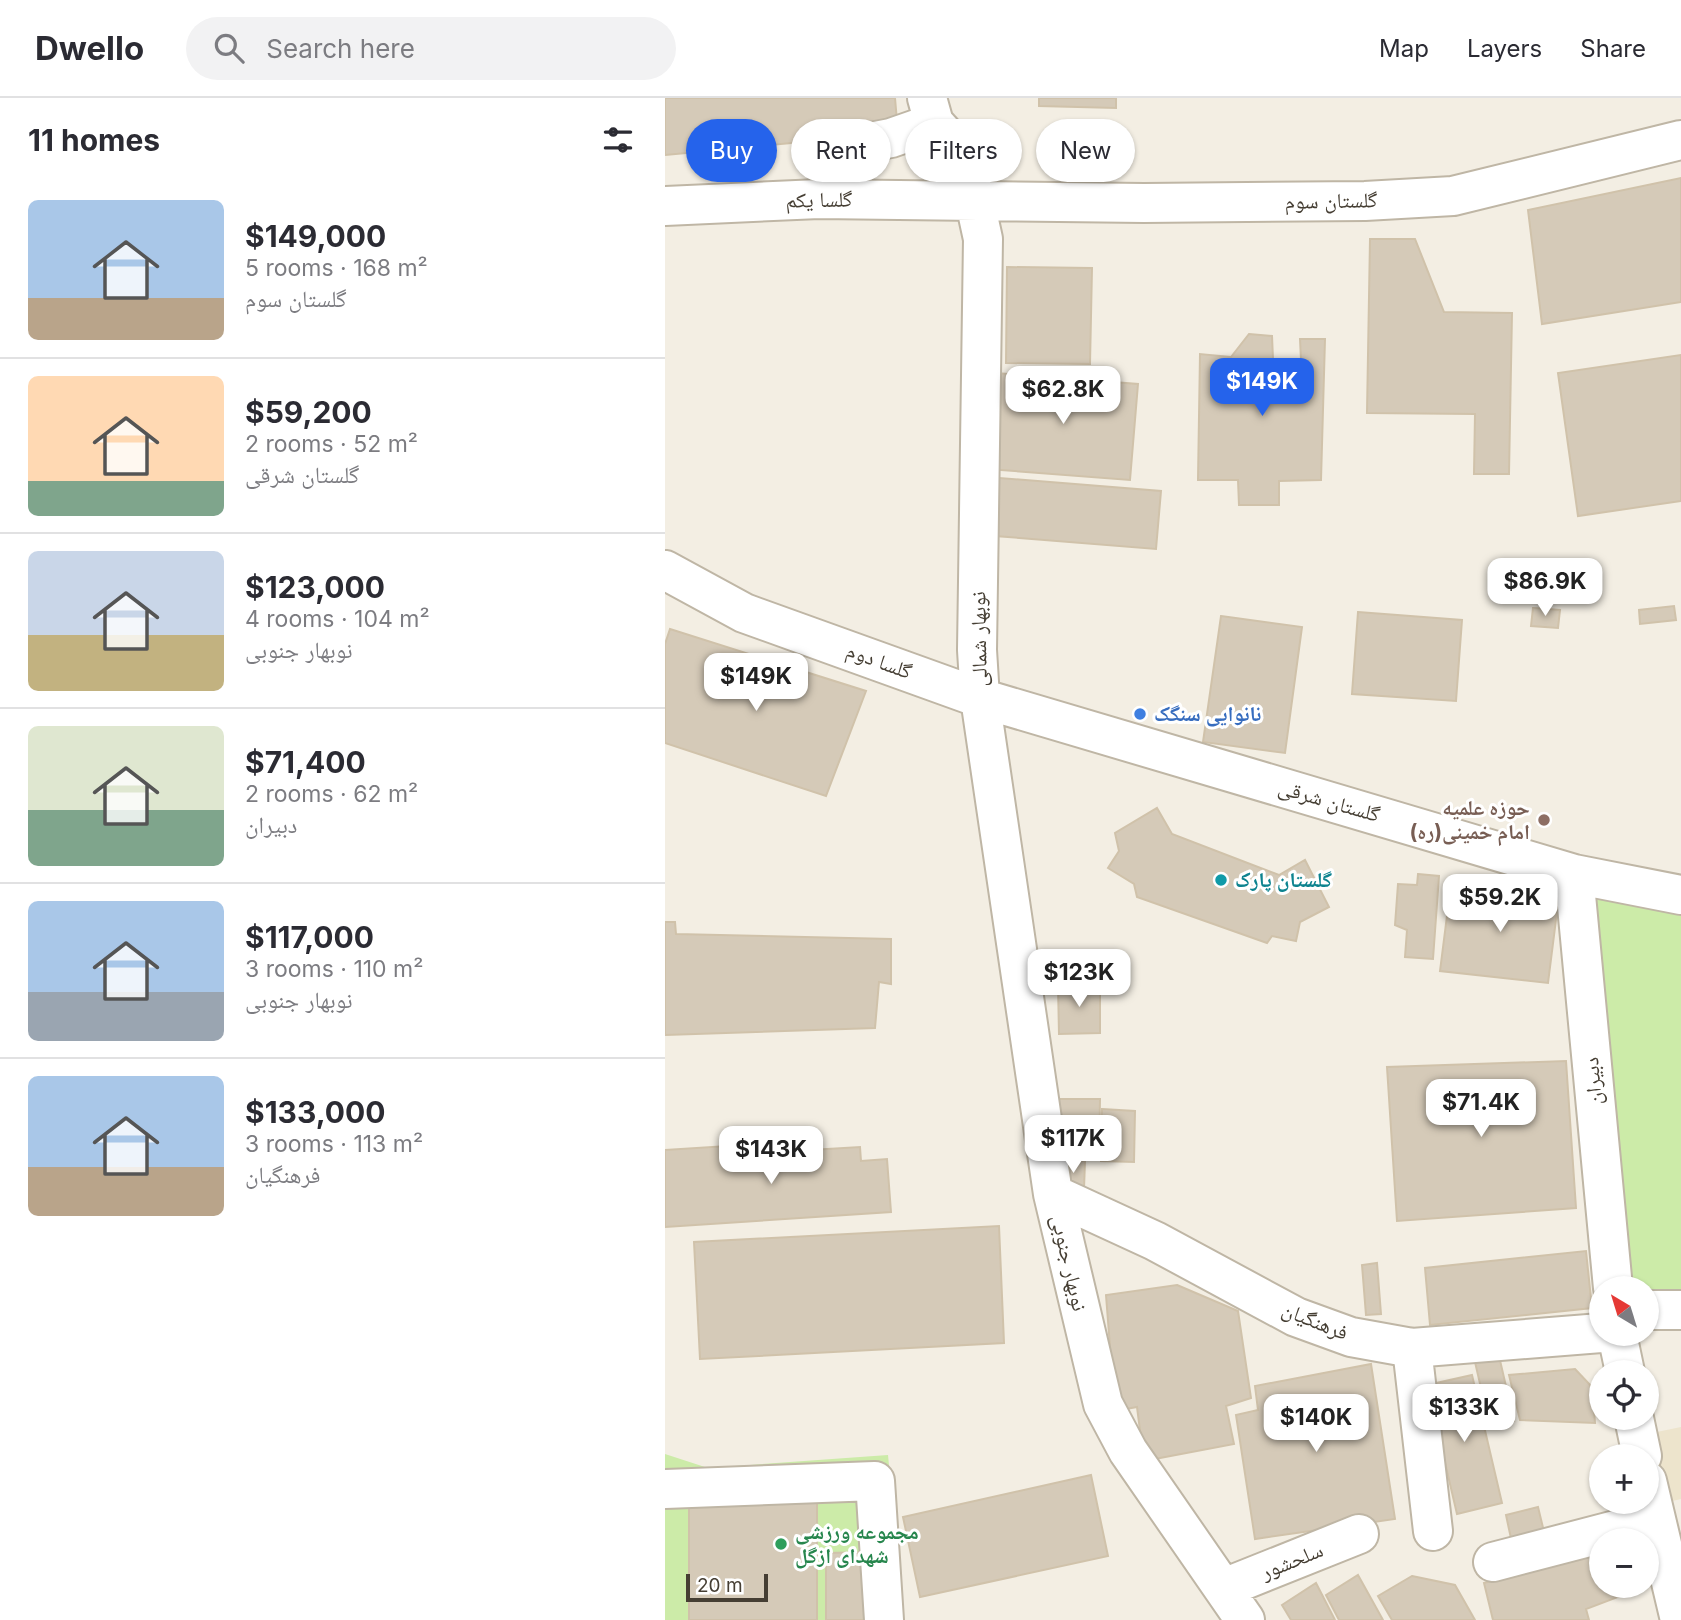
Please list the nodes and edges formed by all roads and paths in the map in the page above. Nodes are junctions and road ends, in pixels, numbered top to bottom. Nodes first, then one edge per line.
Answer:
1 (930, 111) edge
2 (891, 138) edge
3 (1681, 140) edge
4 (974, 203) junction
5 (665, 206) edge
6 (665, 570) edge
7 (980, 698) junction
8 (1574, 874) junction
9 (1681, 895) edge
10 (1053, 1194) junction
11 (1612, 1276) edge
12 (1659, 1310) edge
13 (1681, 1310) edge
14 (1589, 1334) edge
15 (1412, 1348) junction
16 (665, 1489) edge
17 (1653, 1514) edge
18 (1654, 1520) junction
19 (1433, 1531) dead end
20 (1359, 1534) dead end
21 (1493, 1562) dead end
22 (1673, 1572) edge
23 (1224, 1588) junction
24 (884, 1620) edge
25 (1245, 1620) edge
26 (1680, 1620) edge

1 - 2 street
1 - 4 street, نوبهار شمالی
3 - 4 street, گلستان سوم
4 - 5 street, گلسا يكم
4 - 7 street, نوبهار شمالی
6 - 7 street, گلسا دوم
7 - 8 street, گلستان شرقی
7 - 10 street, نوبهار جنوبی
8 - 9 street, گلستان شرقی
8 - 11 street, دبیران
10 - 15 street, فرهنگیان
10 - 23 street, نوبهار جنوبی
12 - 13 street
14 - 15 street, فرهنگیان
15 - 19 street
16 - 24 street
17 - 18 street
18 - 21 street
18 - 22 street
20 - 23 street, سلحشور
22 - 26 street
23 - 25 street, نوبهار جنوبی

